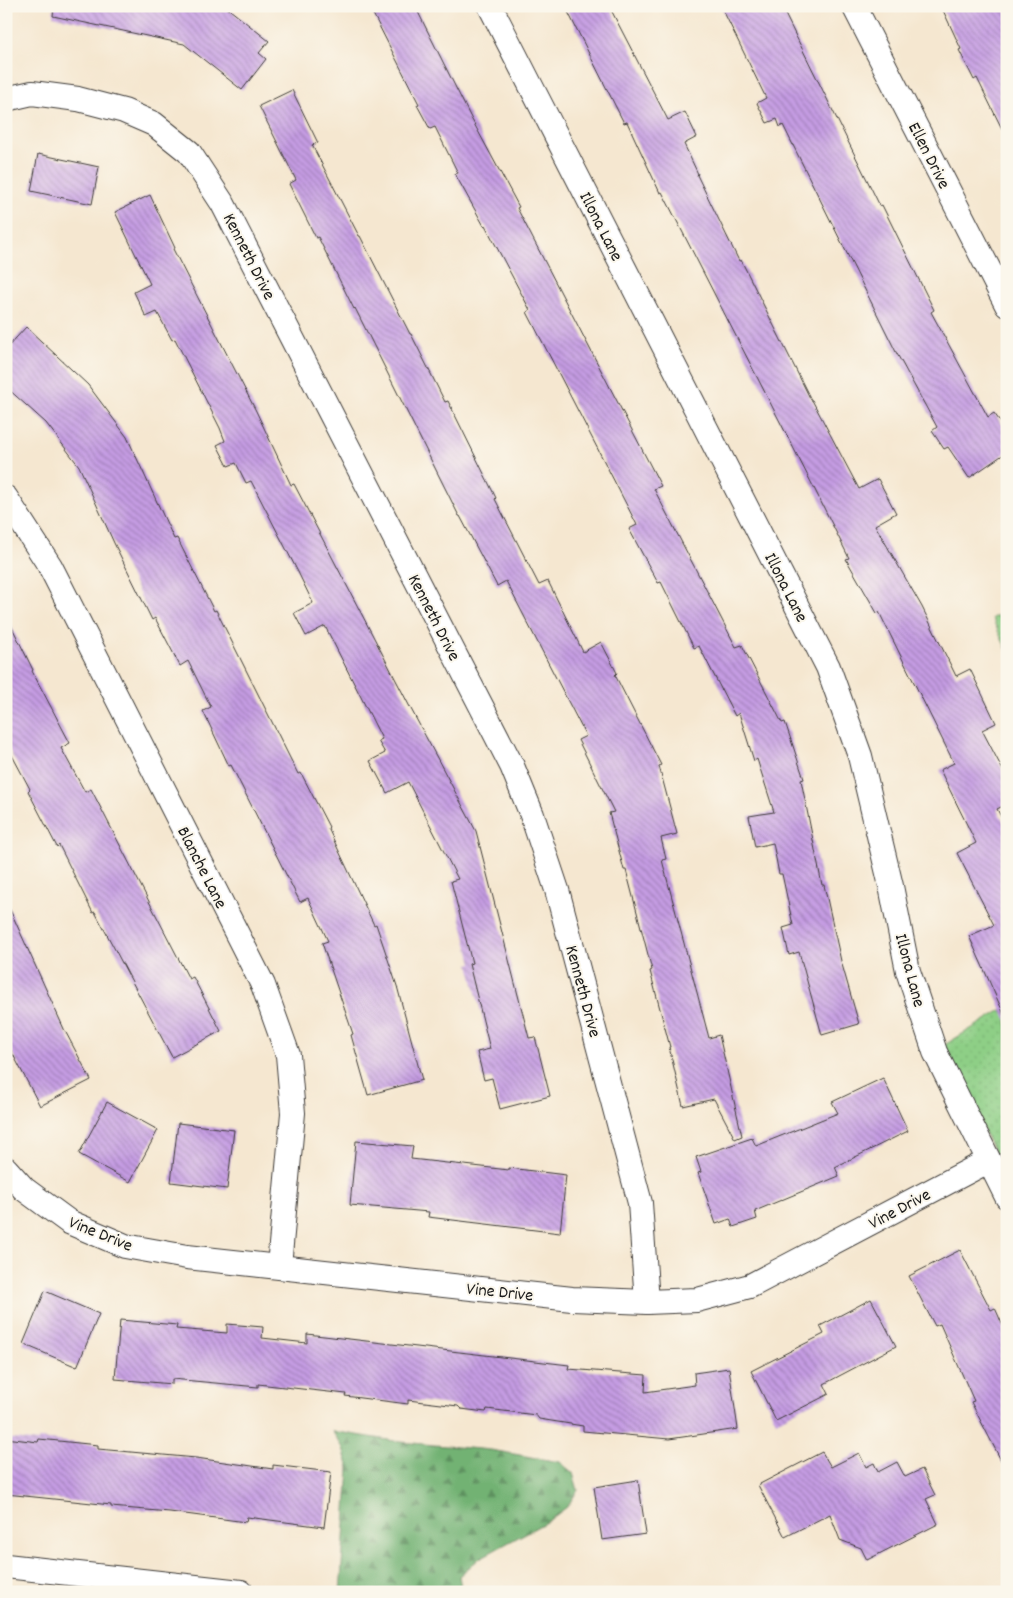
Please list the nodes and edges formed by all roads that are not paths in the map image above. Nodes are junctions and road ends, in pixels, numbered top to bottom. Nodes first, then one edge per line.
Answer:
1 (490, 6) edge
2 (854, 6) edge
3 (6, 99) edge
4 (1007, 304) edge
5 (6, 498) edge
6 (988, 1161) junction
7 (6, 1169) edge
8 (1007, 1197) edge
9 (279, 1266) junction
10 (647, 1302) junction
11 (6, 1566) edge
12 (241, 1592) edge

1 - 6 street, Illona Lane
2 - 4 street, Ellen Drive
3 - 10 street, Kenneth Drive
5 - 9 street, Blanche Lane
6 - 8 street, Illona Lane
6 - 10 street, Vine Drive
7 - 9 street, Vine Drive
9 - 10 street, Vine Drive
11 - 12 street

